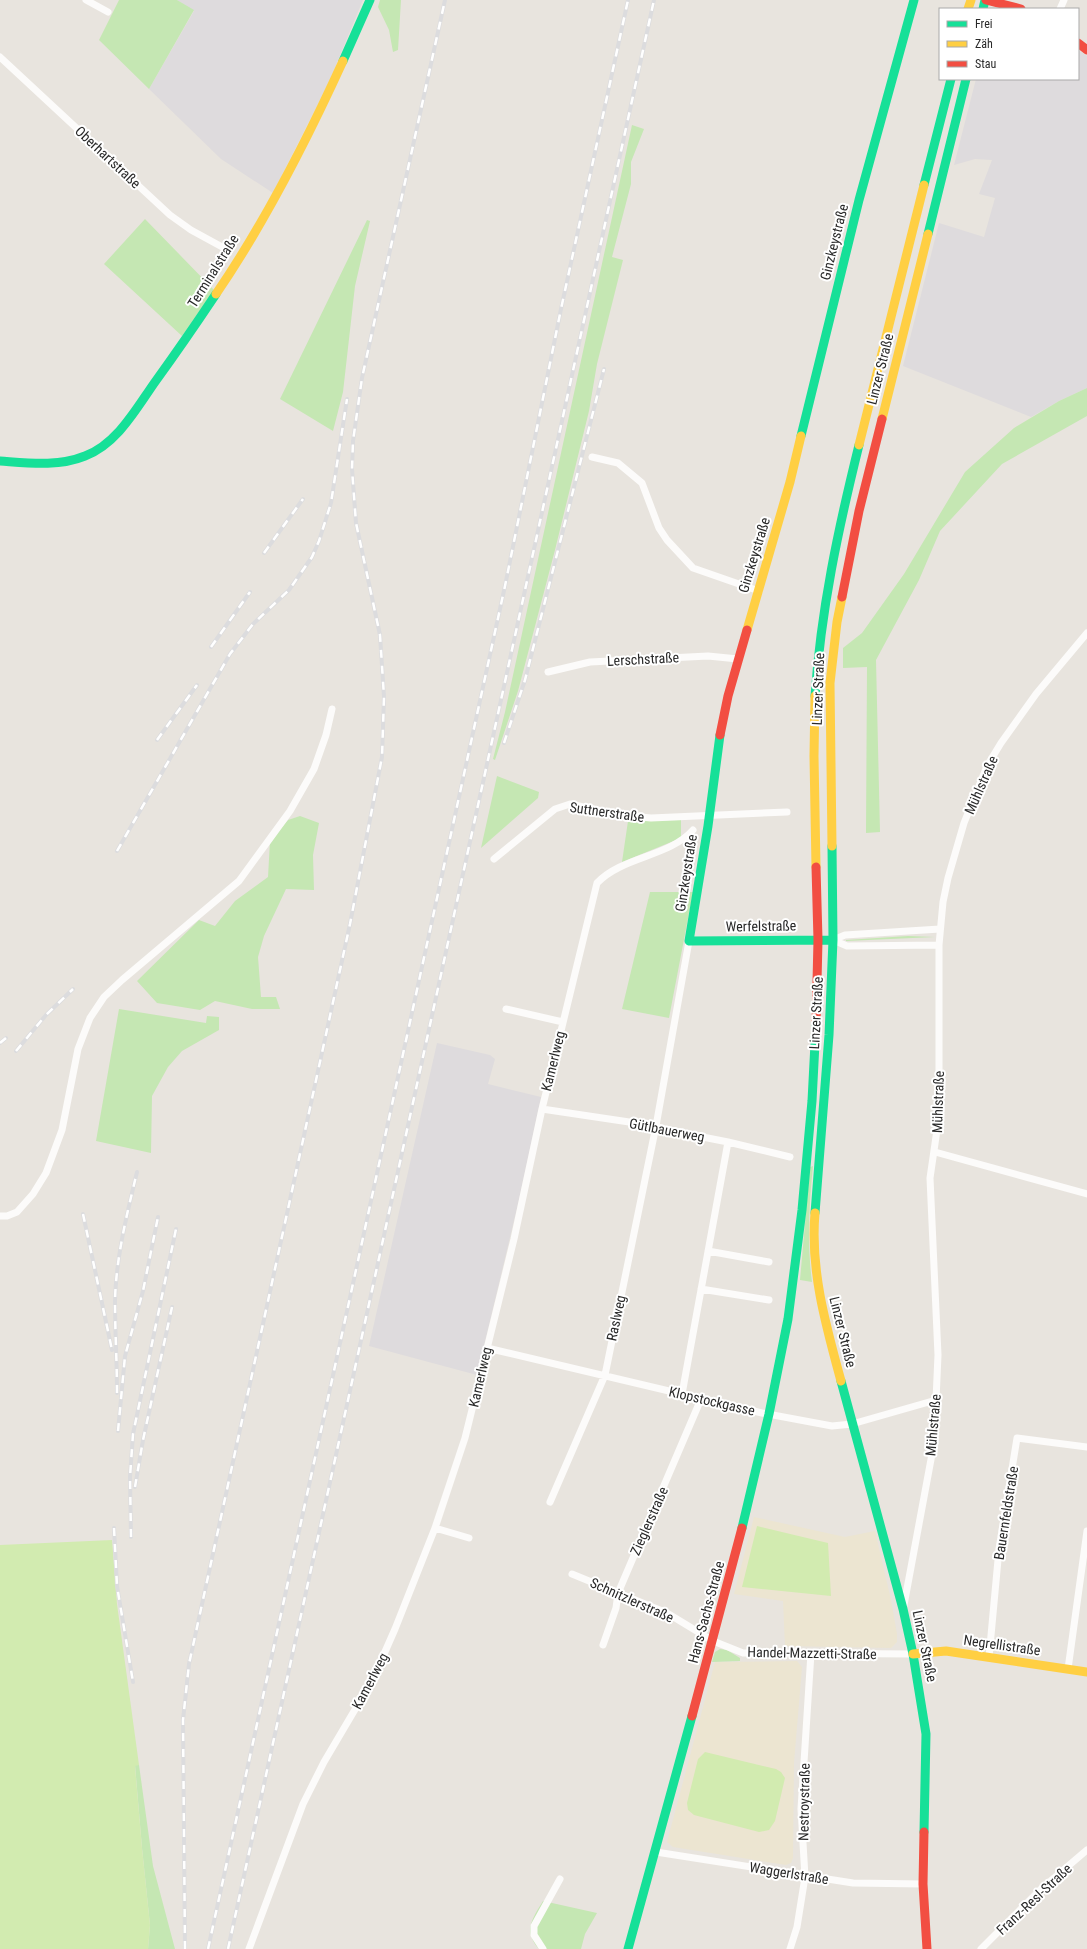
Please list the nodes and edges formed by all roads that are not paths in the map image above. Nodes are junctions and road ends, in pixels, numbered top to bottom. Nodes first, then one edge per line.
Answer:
1 (86, 0) edge
2 (370, 0) edge
3 (914, 0) edge
4 (986, 0) edge
5 (1017, 8) edge
6 (108, 12) dead end
7 (1079, 44) edge
8 (1087, 50) edge
9 (0, 57) edge
10 (951, 80) edge
11 (966, 80) edge
12 (224, 248) dead end
13 (592, 457) dead end
14 (0, 460) edge
15 (759, 591) junction
16 (1087, 633) edge
17 (738, 659) junction
18 (548, 672) dead end
19 (332, 709) dead end
20 (787, 812) dead end
21 (710, 815) junction
22 (693, 830) dead end
23 (494, 859) dead end
24 (940, 929) junction
25 (818, 940) junction
26 (833, 940) junction
27 (689, 941) junction
28 (940, 944) junction
29 (506, 1009) dead end
30 (563, 1022) junction
31 (542, 1109) junction
32 (656, 1126) junction
33 (728, 1142) junction
34 (935, 1152) junction
35 (790, 1158) dead end
36 (1087, 1194) edge
37 (0, 1216) edge
38 (708, 1251) junction
39 (769, 1262) dead end
40 (794, 1278) joint
41 (701, 1289) junction
42 (769, 1300) dead end
43 (487, 1348) junction
44 (605, 1375) junction
45 (682, 1394) junction
46 (701, 1399) junction
47 (936, 1400) junction
48 (769, 1414) junction
49 (852, 1424) junction
50 (1087, 1447) edge
51 (550, 1502) dead end
52 (435, 1528) junction
53 (1087, 1531) edge
54 (469, 1538) dead end
55 (572, 1574) dead end
56 (618, 1593) junction
57 (903, 1609) junction
58 (713, 1641) junction
59 (604, 1645) dead end
60 (811, 1653) junction
61 (913, 1654) junction
62 (989, 1657) junction
63 (1068, 1669) junction
64 (1087, 1672) edge
65 (1087, 1850) edge
66 (656, 1852) junction
67 (805, 1876) junction
68 (560, 1879) dead end
69 (923, 1884) junction
70 (249, 1949) edge
71 (544, 1949) edge
72 (628, 1949) edge
73 (790, 1949) edge
74 (927, 1949) edge
75 (981, 1949) edge

1 - 6 street
2 - 14 main road, Terminalstraße
3 - 15 main road, Ginzkeystraße
4 - 5 main road
7 - 8 main road
9 - 12 street, Oberhartstraße
10 - 25 main road, Linzer Straße
11 - 26 main road, Linzer Straße
13 - 15 street
15 - 17 main road, Ginzkeystraße
16 - 24 street, Mühlstraße
17 - 18 street, Lerschstraße
17 - 21 main road, Ginzkeystraße
19 - 37 street
20 - 21 street, Suttnerstraße
21 - 23 street, Suttnerstraße
21 - 27 main road, Ginzkeystraße
22 - 30 street, Kamerlweg
24 - 26 street, Werfelstraße
24 - 28 street, Mühlstraße
25 - 26 main road, Werfelstraße
25 - 27 main road, Werfelstraße
25 - 40 main road, Linzer Straße
26 - 28 street, Werfelstraße
26 - 49 main road, Linzer Straße
27 - 32 street, Ginzkeystraße
28 - 34 street, Mühlstraße
29 - 30 street
30 - 31 street, Kamerlweg
31 - 32 street, Gütlbauerweg
31 - 43 street, Kamerlweg
32 - 33 street, Gütlbauerweg
32 - 44 street, Raslweg
33 - 35 street, Gütlbauerweg
33 - 38 street
34 - 36 street
34 - 47 street, Mühlstraße
38 - 39 street
38 - 41 street
40 - 48 main road, Hans-Sachs-Straße
41 - 42 street
41 - 45 street
43 - 44 street, Klopstockgasse
43 - 52 street, Kamerlweg
44 - 45 street, Klopstockgasse
44 - 51 street, Raslweg
45 - 46 street, Klopstockgasse
46 - 48 street, Klopstockgasse
46 - 56 street, Zieglerstraße
47 - 49 street, Klopstockgasse
47 - 57 street, Mühlstraße
48 - 49 street, Klopstockgasse
48 - 58 main road, Hans-Sachs-Straße
49 - 57 main road, Linzer Straße
50 - 62 street, Bauernfeldstraße
52 - 54 street
52 - 70 street, Kamerlweg
53 - 63 street
55 - 56 street, Schnitzlerstraße
56 - 58 street, Schnitzlerstraße
56 - 59 street, Zieglerstraße
57 - 61 main road, Linzer Straße
58 - 60 street, Handel-Mazzetti-Straße
58 - 66 main road, Hans-Sachs-Straße
60 - 61 street, Handel-Mazzetti-Straße
60 - 67 street, Nestroystraße
61 - 62 main road, Negrellistraße
61 - 69 main road, Linzer Straße
62 - 63 main road, Negrellistraße
63 - 64 main road, Negrellistraße
65 - 75 street, Franz-Resl-Straße
66 - 67 street, Waggerlstraße
66 - 72 main road, Hans-Sachs-Straße
67 - 69 street, Waggerlstraße
67 - 73 street, Nestroystraße
68 - 71 street
69 - 74 main road, Linzer Straße

